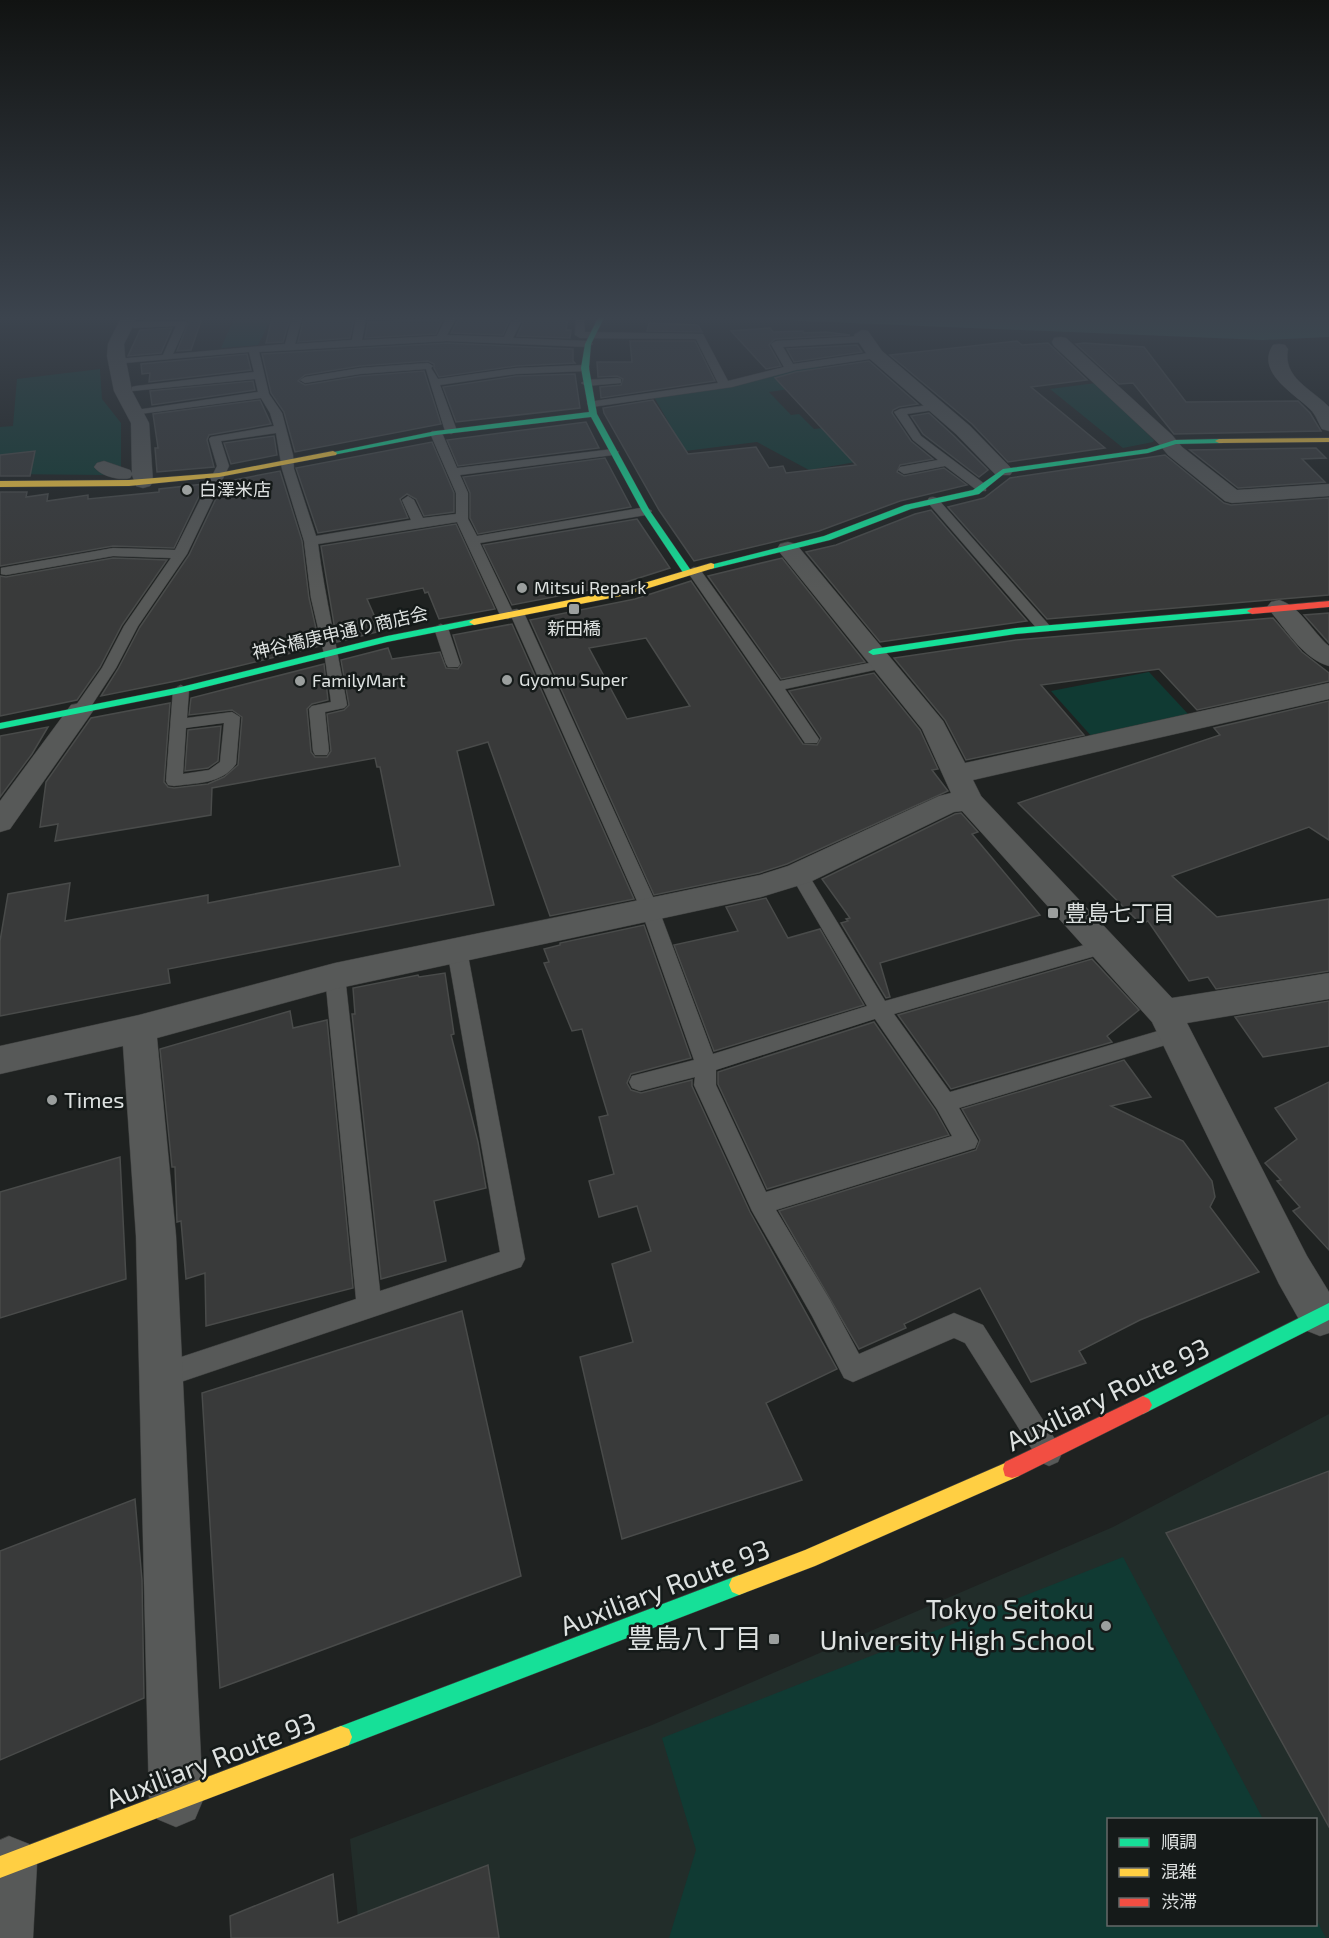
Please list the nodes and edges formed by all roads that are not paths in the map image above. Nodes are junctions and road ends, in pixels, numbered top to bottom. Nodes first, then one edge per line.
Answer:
1 (133, 408) edge
2 (167, 408) edge
3 (273, 408) edge
4 (444, 408) edge
5 (596, 408) edge
6 (926, 408) edge
7 (938, 408) edge
8 (1130, 408) edge
9 (1324, 408) edge
10 (593, 409) junction
11 (136, 413) junction
12 (1329, 425) edge
13 (279, 429) junction
14 (451, 431) junction
15 (436, 433) junction
16 (1329, 440) edge
17 (1168, 444) junction
18 (613, 452) junction
19 (946, 462) junction
20 (289, 463) junction
21 (104, 467) dead end
22 (904, 470) dead end
23 (1003, 471) junction
24 (454, 472) junction
25 (123, 474) dead end
26 (219, 475) junction
27 (143, 482) junction
28 (0, 484) edge
29 (982, 488) junction
30 (1329, 490) edge
31 (408, 500) dead end
32 (933, 501) junction
33 (646, 511) junction
34 (462, 519) junction
35 (418, 522) junction
36 (311, 541) junction
37 (471, 541) junction
38 (788, 549) junction
39 (180, 554) junction
40 (6, 571) dead end
41 (691, 571) junction
42 (1329, 604) edge
43 (1279, 607) junction
44 (512, 614) junction
45 (441, 628) junction
46 (1044, 628) junction
47 (330, 652) junction
48 (878, 658) junction
49 (1329, 658) edge
50 (453, 664) dead end
51 (776, 686) junction
52 (181, 690) junction
53 (1329, 691) edge
54 (80, 711) junction
55 (178, 724) junction
56 (0, 726) edge
57 (811, 739) dead end
58 (321, 751) dead end
59 (964, 787) junction
60 (0, 822) edge
61 (799, 874) junction
62 (650, 910) junction
63 (1102, 947) junction
64 (458, 950) junction
65 (335, 976) junction
66 (1329, 986) edge
67 (880, 1010) junction
68 (1170, 1023) junction
69 (139, 1029) junction
70 (0, 1060) edge
71 (706, 1065) junction
72 (640, 1082) dead end
73 (945, 1103) junction
74 (760, 1204) junction
75 (369, 1307) junction
76 (1326, 1319) edge
77 (163, 1375) junction
78 (1048, 1453) junction
79 (176, 1800) junction
80 (4, 1866) edge
81 (4, 1938) edge

1 - 11 street
2 - 11 lane
3 - 13 lane
4 - 14 lane
5 - 10 lane
6 - 19 lane
7 - 23 street
8 - 17 street
9 - 12 street
10 - 14 street
10 - 18 street
11 - 27 street
13 - 20 lane
13 - 26 lane
14 - 15 street
15 - 20 street
15 - 24 lane
16 - 17 street
17 - 23 street
17 - 30 street
18 - 24 lane
18 - 33 street
19 - 22 lane
19 - 29 lane
20 - 26 street
20 - 36 lane
21 - 25 street
23 - 29 street
24 - 34 lane
26 - 27 street
26 - 39 lane
27 - 28 street
29 - 32 street, 神谷橋庚申通り商店会
31 - 35 lane
32 - 38 street, 神谷橋庚申通り商店会
32 - 46 lane
33 - 37 lane
33 - 41 street
34 - 35 lane
34 - 37 lane
35 - 36 lane
36 - 47 lane
37 - 44 lane
38 - 41 street, 神谷橋庚申通り商店会
38 - 48 street
39 - 40 lane
39 - 54 lane
41 - 44 street, 神谷橋庚申通り商店会
41 - 51 lane
42 - 43 street
43 - 46 street
43 - 49 street
44 - 45 street, 神谷橋庚申通り商店会
44 - 62 lane
45 - 47 street, 神谷橋庚申通り商店会
45 - 50 lane
46 - 48 street
47 - 52 street, 神谷橋庚申通り商店会
47 - 58 lane
48 - 51 lane
48 - 59 street
51 - 57 lane
52 - 54 street, 神谷橋庚申通り商店会
52 - 55 lane
53 - 59 street
54 - 56 street, 神谷橋庚申通り商店会
54 - 60 street
55 - 55 lane
59 - 61 street
59 - 63 street
61 - 62 street
61 - 67 lane
62 - 64 street
62 - 71 lane
63 - 67 lane
63 - 68 street
64 - 65 street
64 - 75 lane
65 - 69 street
65 - 75 lane
66 - 68 street
67 - 71 lane
67 - 73 lane
68 - 73 lane
68 - 76 street
69 - 70 street
69 - 77 street
71 - 72 lane
71 - 74 lane
73 - 74 lane
74 - 78 lane
75 - 77 lane
76 - 78 street, Auxiliary Route 93
77 - 79 street
78 - 79 street, Auxiliary Route 93
79 - 80 street, Auxiliary Route 93
80 - 81 street

